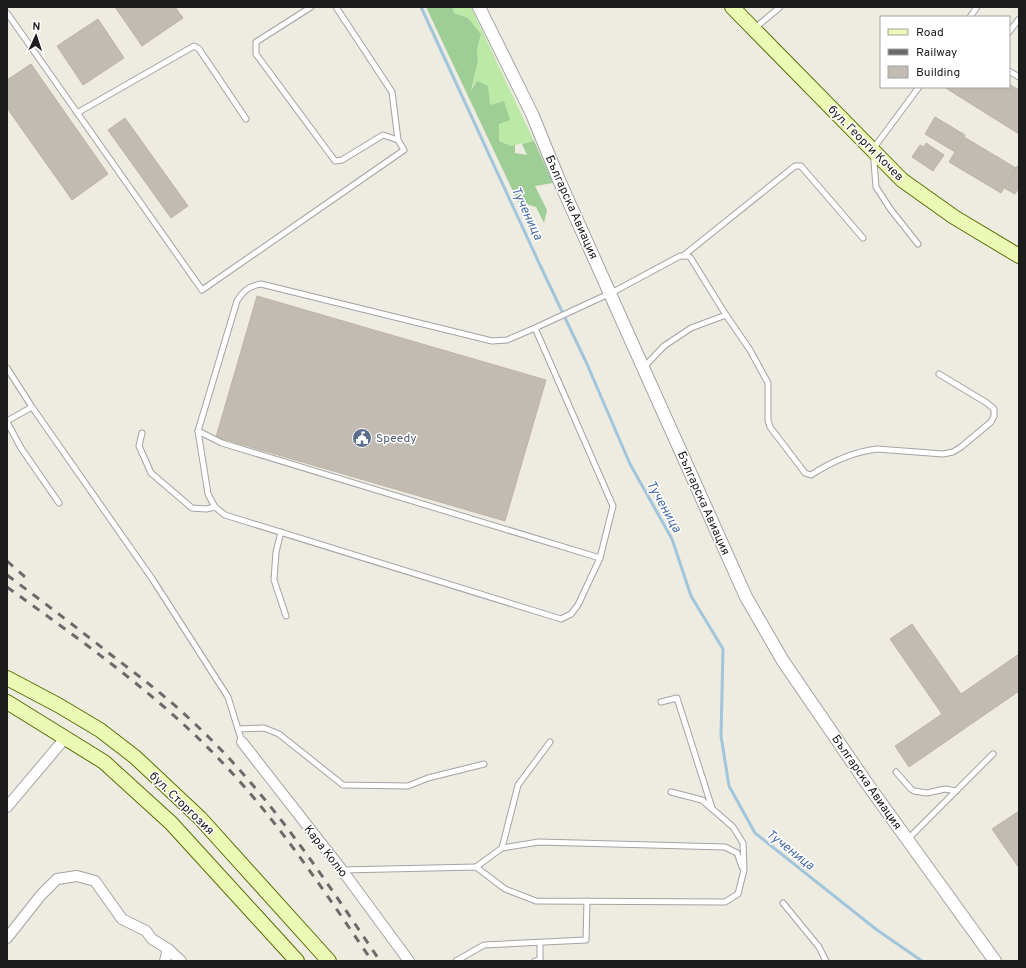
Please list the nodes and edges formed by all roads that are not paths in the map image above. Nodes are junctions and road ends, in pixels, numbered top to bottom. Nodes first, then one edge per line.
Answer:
1 (311, 7) edge
2 (336, 7) edge
3 (479, 7) edge
4 (732, 7) edge
5 (780, 7) edge
6 (977, 7) edge
7 (7, 14) edge
8 (971, 16) edge
9 (1019, 19) edge
10 (754, 29) junction
11 (1010, 31) edge
12 (1010, 72) edge
13 (1019, 77) edge
14 (918, 88) edge
15 (78, 114) junction
16 (246, 120) dead end
17 (398, 140) junction
18 (873, 149) junction
19 (863, 238) dead end
20 (918, 244) dead end
21 (683, 256) junction
22 (1019, 256) edge
23 (610, 293) junction
24 (726, 315) junction
25 (535, 328) junction
26 (7, 368) edge
27 (643, 368) junction
28 (939, 374) dead end
29 (32, 407) junction
30 (7, 422) edge
31 (198, 431) junction
32 (142, 433) dead end
33 (59, 503) dead end
34 (215, 507) junction
35 (281, 532) junction
36 (600, 558) junction
37 (286, 616) dead end
38 (7, 678) edge
39 (7, 702) edge
40 (661, 702) dead end
41 (238, 729) junction
42 (66, 737) junction
43 (242, 742) joint
44 (550, 742) dead end
45 (993, 754) dead end
46 (484, 764) dead end
47 (896, 772) dead end
48 (956, 791) junction
49 (671, 792) dead end
50 (7, 807) edge
51 (712, 809) junction
52 (907, 839) junction
53 (502, 848) junction
54 (476, 867) junction
55 (342, 870) junction
56 (744, 870) junction
57 (587, 902) junction
58 (783, 903) dead end
59 (7, 938) edge
60 (540, 943) junction
61 (168, 949) junction
62 (165, 961) edge
63 (181, 961) edge
64 (297, 961) edge
65 (330, 961) edge
66 (409, 961) edge
67 (456, 961) edge
68 (535, 961) edge
69 (826, 961) edge
70 (995, 961) edge

1 - 17 lane
2 - 17 lane
3 - 23 street, Българска Авиация
4 - 10 main road, бул. Георги Кочев
5 - 10 lane
6 - 8 lane
7 - 15 lane
9 - 11 lane
10 - 18 main road, бул. Георги Кочев
12 - 13 lane
14 - 18 lane
15 - 16 lane
15 - 17 lane
18 - 20 lane
18 - 22 main road, бул. Георги Кочев
19 - 21 lane
21 - 23 lane
21 - 24 lane
23 - 25 lane
23 - 27 street, Българска Авиация
24 - 27 lane
24 - 28 lane
25 - 31 lane
25 - 36 lane
26 - 29 lane
27 - 52 street, Българска Авиация
29 - 30 lane
29 - 41 lane
30 - 33 lane
31 - 34 lane
31 - 36 lane
32 - 34 lane
34 - 35 lane
35 - 36 lane
35 - 37 lane
38 - 65 main road, бул. Сторгозия
39 - 42 main road, бул. Сторгозия
40 - 51 lane
41 - 43 lane
41 - 46 lane
42 - 50 street
42 - 64 main road, бул. Сторгозия
43 - 55 street, Кара Колю
44 - 53 lane
45 - 48 lane
47 - 48 lane
48 - 52 lane
49 - 51 lane
51 - 56 lane
52 - 70 street, Българска Авиация
53 - 54 lane
53 - 56 lane
54 - 55 lane
54 - 57 lane
55 - 66 street, Кара Колю
56 - 57 lane
57 - 60 lane
58 - 69 lane
59 - 61 street
60 - 67 lane
60 - 68 lane
61 - 62 street
61 - 63 street

